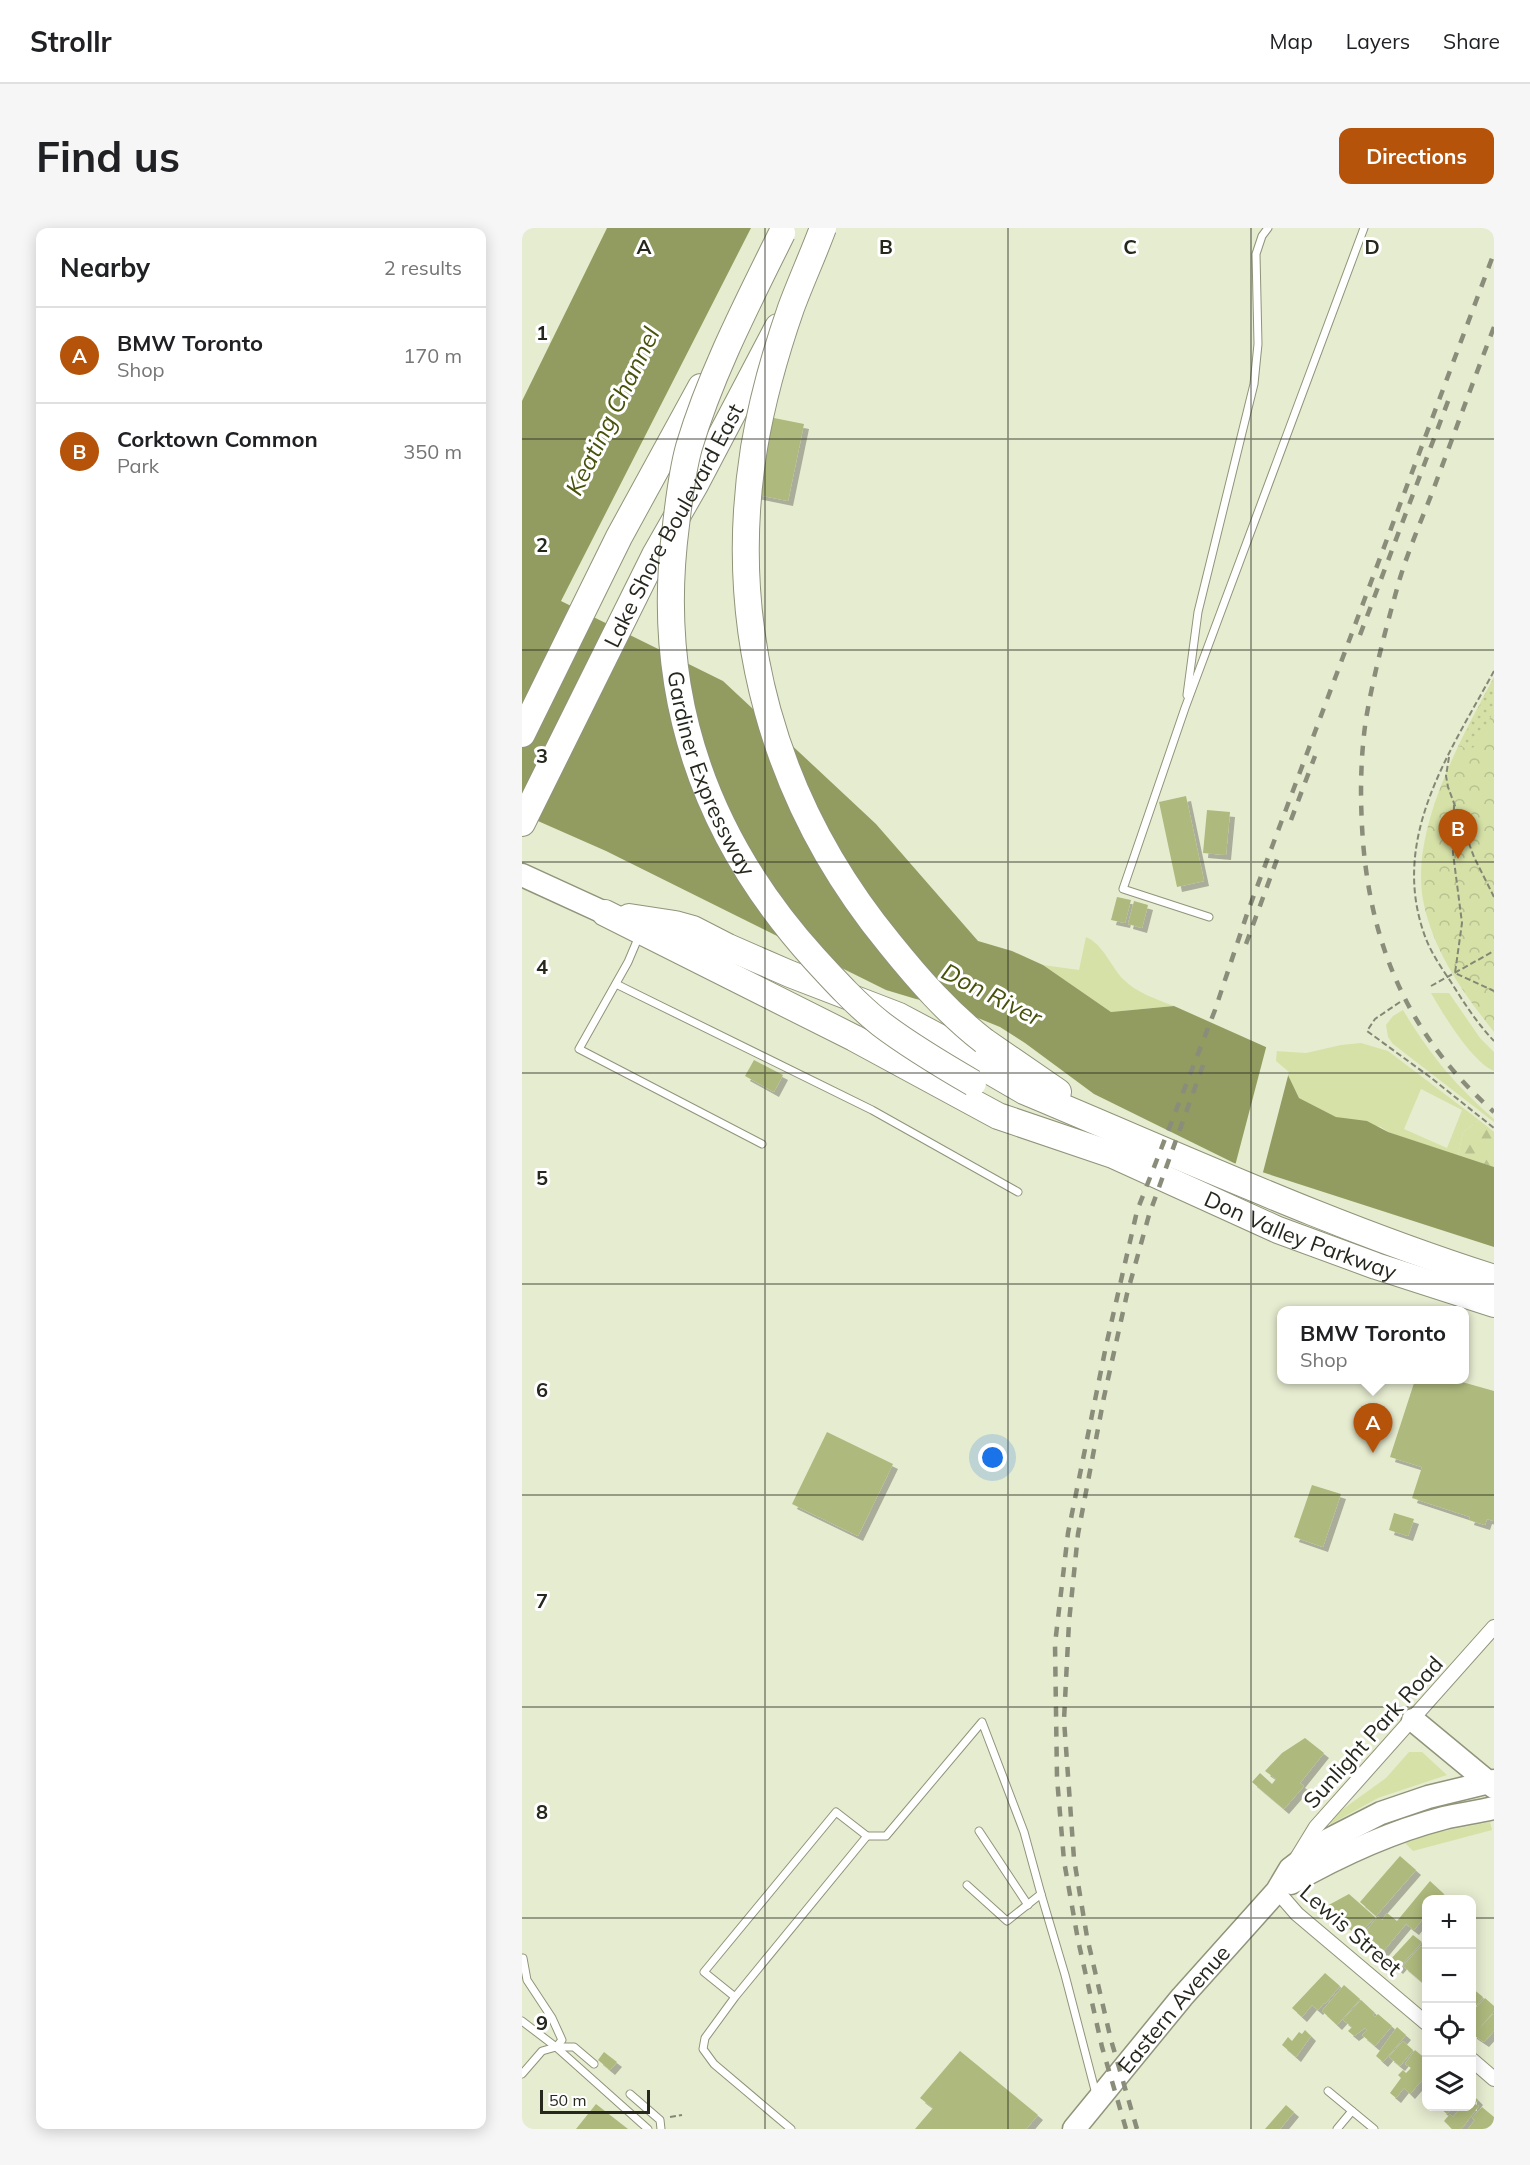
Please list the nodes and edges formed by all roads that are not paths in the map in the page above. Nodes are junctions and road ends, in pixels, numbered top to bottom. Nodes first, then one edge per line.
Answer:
1 (785, 228) edge
2 (823, 228) edge
3 (829, 228) edge
4 (1268, 228) edge
5 (1364, 228) edge
6 (1185, 708) junction
7 (522, 734) edge
8 (522, 824) edge
9 (522, 875) edge
10 (605, 913) junction
11 (1209, 917) dead end
12 (641, 931) junction
13 (616, 984) junction
14 (1130, 1135) junction
15 (762, 1144) dead end
16 (1113, 1155) junction
17 (1018, 1192) dead end
18 (1494, 1278) edge
19 (1494, 1304) edge
20 (1494, 1627) edge
21 (1413, 1720) junction
22 (1492, 1784) edge
23 (1494, 1808) edge
24 (979, 1831) dead end
25 (867, 1836) junction
26 (1290, 1869) junction
27 (967, 1885) dead end
28 (1277, 1891) junction
29 (1041, 1894) junction
30 (1028, 1905) junction
31 (524, 1958) dead end
32 (735, 1997) junction
33 (1422, 2020) edge
34 (522, 2021) edge
35 (556, 2047) junction
36 (1476, 2063) edge
37 (594, 2064) dead end
38 (522, 2074) edge
39 (1494, 2079) edge
40 (1328, 2091) dead end
41 (630, 2094) dead end
42 (1098, 2100) junction
43 (1352, 2111) junction
44 (648, 2129) edge
45 (661, 2129) edge
46 (791, 2129) edge
47 (1074, 2129) edge
48 (1337, 2129) edge
49 (1374, 2129) edge

1 - 7 highway, Lake Shore Boulevard East
1 - 16 highway, Gardiner Expressway, bridge
2 - 14 highway, bridge
3 - 8 highway, Lake Shore Boulevard East
4 - 6 lane
5 - 6 lane
6 - 11 lane
9 - 10 main road
10 - 12 highway
10 - 14 highway
12 - 13 lane
12 - 16 highway
13 - 15 lane
13 - 17 lane
14 - 18 highway, Don Valley Parkway
16 - 19 highway, Don Valley Parkway
20 - 21 street, Sunlight Park Road
21 - 22 main road
21 - 26 street, Sunlight Park Road
22 - 26 main road, Eastern Avenue
23 - 28 main road, Eastern Avenue
24 - 30 lane
25 - 29 lane
25 - 32 lane
25 - 32 lane
26 - 28 main road, Eastern Avenue
27 - 30 lane
28 - 33 street, Lewis Street
28 - 42 main road, Eastern Avenue
29 - 30 lane
29 - 42 lane
31 - 35 lane
32 - 46 lane
34 - 35 lane
35 - 37 lane
35 - 38 lane
35 - 44 lane
36 - 39 street
40 - 43 lane
41 - 45 lane
42 - 47 main road, Eastern Avenue
43 - 48 lane
43 - 49 lane

